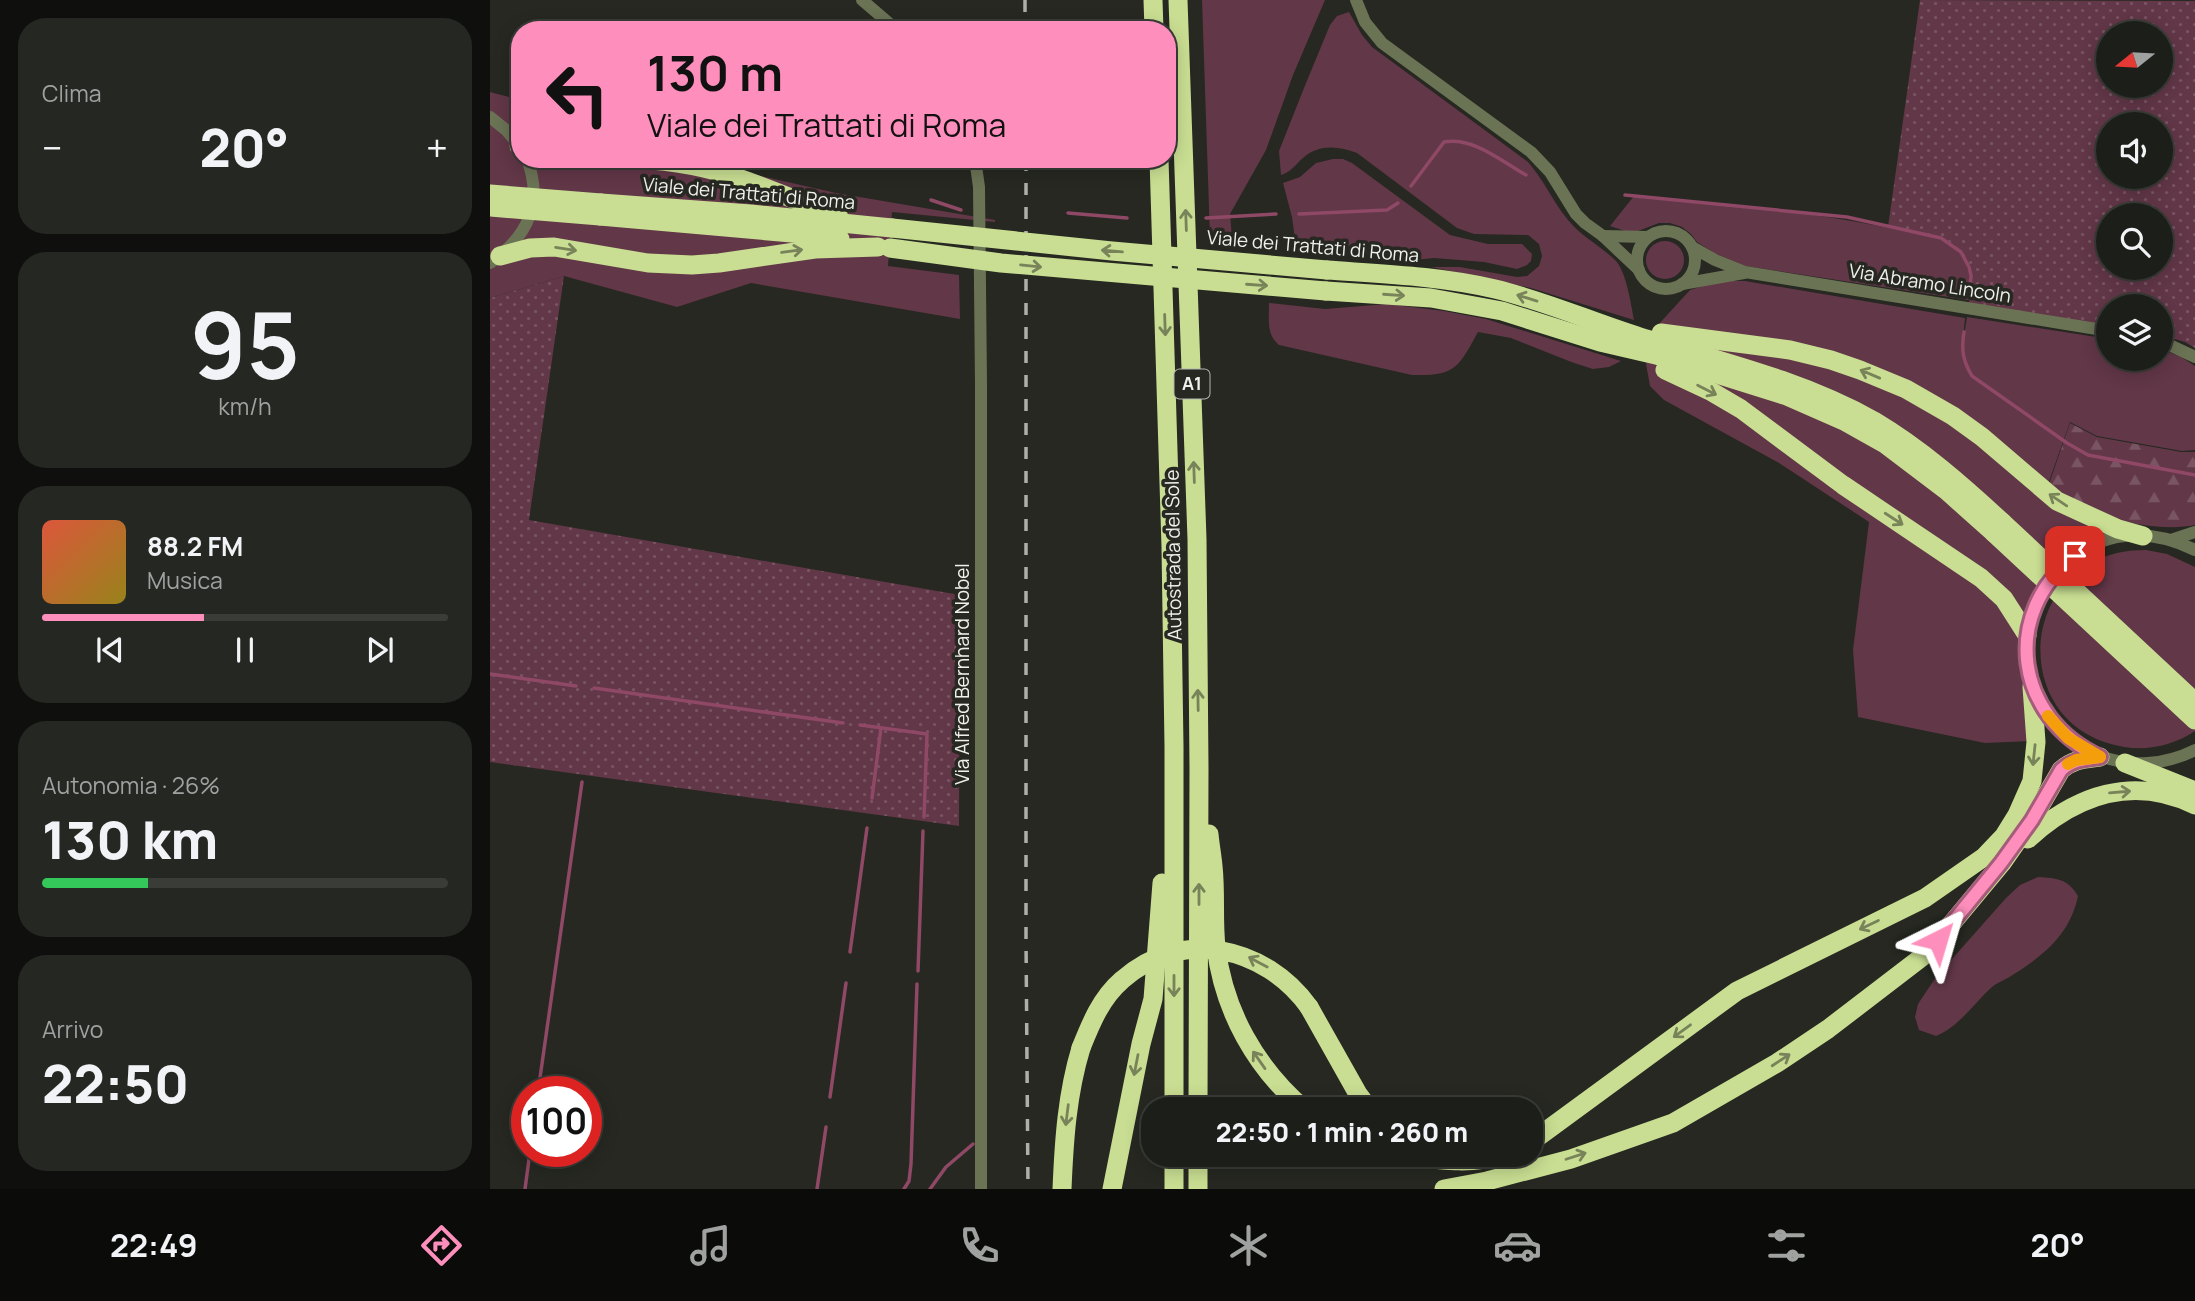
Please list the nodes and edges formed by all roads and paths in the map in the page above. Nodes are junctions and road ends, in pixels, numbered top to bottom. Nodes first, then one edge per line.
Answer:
1 (862, 0) edge
2 (1153, 0) edge
3 (1178, 0) edge
4 (1356, 0) edge
5 (886, 21) edge
6 (1154, 21) edge
7 (490, 117) edge
8 (511, 136) edge
9 (530, 168) edge
10 (705, 168) edge
11 (976, 168) edge
12 (1159, 168) edge
13 (490, 194) edge
14 (490, 207) edge
15 (601, 210) junction
16 (886, 227) junction
17 (1603, 236) junction
18 (1648, 237) junction
19 (1692, 247) junction
20 (884, 248) junction
21 (495, 260) edge
22 (1639, 270) junction
23 (1745, 272) junction
24 (1682, 284) junction
25 (1592, 319) junction
26 (2096, 329) edge
27 (1600, 342) junction
28 (2173, 346) edge
29 (2195, 356) edge
30 (1998, 527) junction
31 (2195, 532) edge
32 (2143, 536) junction
33 (2171, 540) junction
34 (2195, 550) edge
35 (2027, 635) junction
36 (2032, 687) junction
37 (2195, 702) edge
38 (2195, 720) edge
39 (1174, 746) junction
40 (2195, 750) edge
41 (2100, 757) junction
42 (2125, 763) junction
43 (1199, 768) junction
44 (2195, 791) edge
45 (2195, 805) edge
46 (2001, 863) junction
47 (1174, 1097) edge
48 (1198, 1097) edge
49 (1290, 1097) edge
50 (1360, 1097) edge
51 (1543, 1133) edge
52 (1174, 1167) edge
53 (1198, 1167) edge
54 (1481, 1185) edge
55 (981, 1189) edge
56 (1062, 1189) edge
57 (1112, 1189) edge
58 (1174, 1189) edge
59 (1198, 1189) edge
60 (1444, 1189) edge

1 - 5 street
2 - 6 highway
43 -> 3 highway, Autostrada del Sole / A1
4 - 17 street, Via Abramo Lincoln
7 - 8 street
9 - 21 street
10 - 16 highway
11 - 55 street, Via Alfred Bernhard Nobel
12 -> 39 highway, Autostrada del Sole / A1
13 - 15 highway, Viale dei Trattati di Roma, bridge
14 - 15 highway, Viale dei Trattati di Roma, bridge
15 - 16 highway, Viale dei Trattati di Roma
15 - 20 highway, Viale dei Trattati di Roma
25 -> 16 highway, Viale dei Trattati di Roma, bridge
17 - 18 street, Via Abramo Lincoln
17 - 22 street, Via Abramo Lincoln
18 - 19 street, Via Abramo Lincoln
18 - 22 street
19 - 23 street, Via Abramo Lincoln
19 - 24 street
21 -> 20 highway
20 -> 27 highway, Viale dei Trattati di Roma, bridge
22 - 24 street, Via Abramo Lincoln
23 - 24 street, Via Abramo Lincoln
23 - 26 street, Via Abramo Lincoln
25 - 30 highway, Viale dei Trattati di Roma
32 -> 25 highway
27 - 30 highway, Viale dei Trattati di Roma
27 -> 35 highway
28 - 29 street
30 - 37 highway, Viale dei Trattati di Roma, bridge
30 - 38 highway, Viale dei Trattati di Roma, bridge
31 - 33 street
32 - 33 street
32 - 35 street
33 - 34 street
35 - 36 street
36 - 41 street
36 -> 51 highway
39 -> 47 highway, Autostrada del Sole / A1
39 -> 57 highway
40 - 42 street
41 - 42 street
41 - 46 highway
42 - 44 highway
48 -> 43 highway, Autostrada del Sole / A1
49 -> 43 highway
46 -> 45 highway
54 -> 46 highway
50 -> 56 highway, bridge
52 - 58 highway
53 - 59 highway
54 - 60 highway

